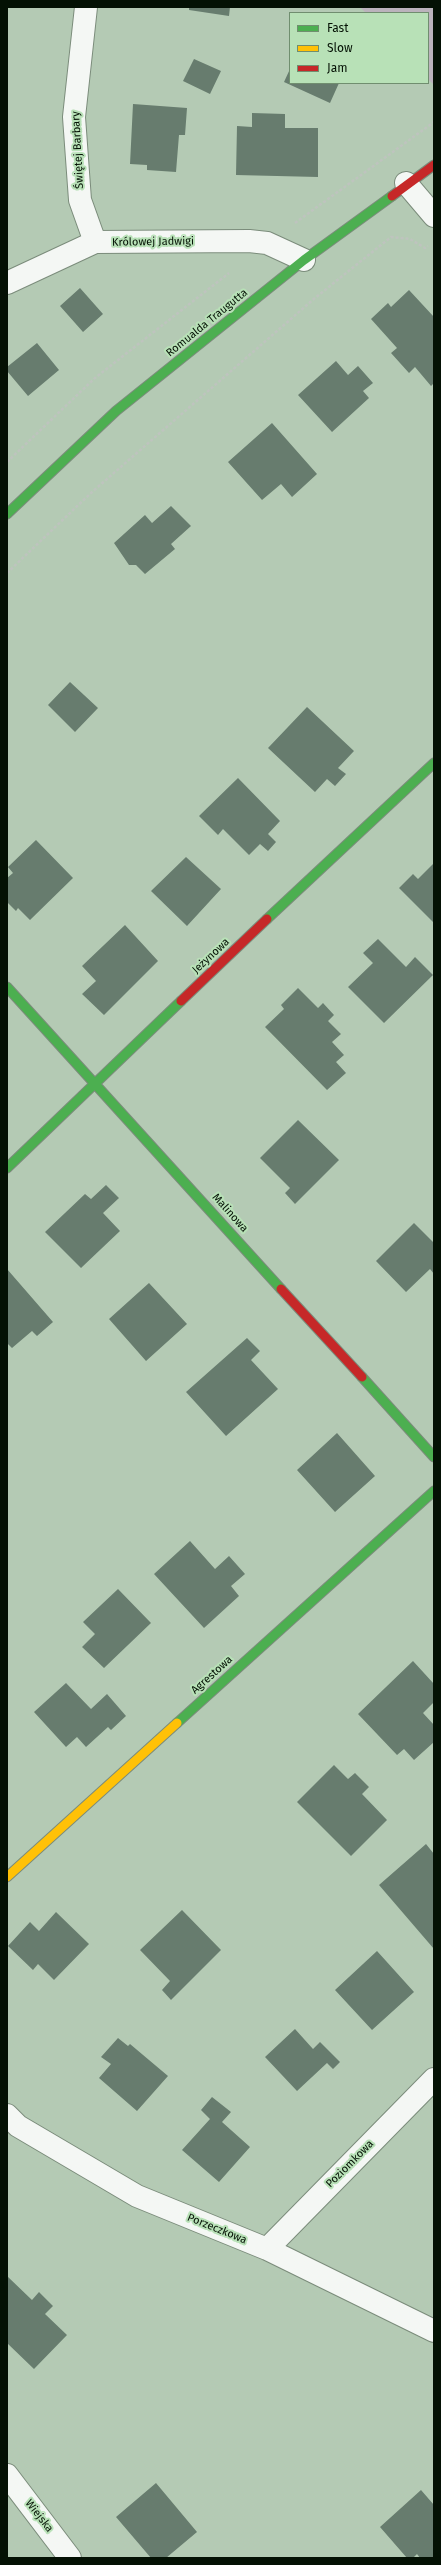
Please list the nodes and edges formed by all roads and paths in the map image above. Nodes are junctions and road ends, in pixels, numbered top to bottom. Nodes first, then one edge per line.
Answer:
1 (86, 7) edge
2 (434, 122) edge
3 (434, 165) edge
4 (406, 184) junction
5 (434, 216) edge
6 (95, 242) junction
7 (267, 243) junction
8 (430, 244) dead end
9 (304, 260) junction
10 (230, 272) dead end
11 (7, 283) edge
12 (7, 462) edge
13 (7, 514) edge
14 (7, 573) edge
15 (434, 763) edge
16 (7, 987) edge
17 (95, 1081) junction
18 (7, 1168) edge
19 (434, 1457) edge
20 (434, 1491) edge
21 (7, 1877) edge
22 (434, 2079) edge
23 (7, 2115) edge
24 (267, 2249) junction
25 (434, 2331) edge
26 (7, 2475) edge
27 (70, 2558) edge

1 - 6 street, Świętej Barbary
2 - 7 path
3 - 4 street, Romualda Traugutta
4 - 5 street
4 - 9 street, Romualda Traugutta
6 - 7 street, Królowej Jadwigi
6 - 11 street, Królowej Jadwigi
7 - 9 street, Królowej Jadwigi
8 - 14 path
9 - 13 street, Romualda Traugutta
10 - 12 path
15 - 17 street, Jeżynowa
16 - 17 street, Malinowa
17 - 18 street, Jeżynowa
17 - 19 street, Malinowa
20 - 21 street, Agrestowa
22 - 24 street, Poziomkowa
23 - 24 street, Porzeczkowa
24 - 25 street, Porzeczkowa
26 - 27 street, Wiejska

